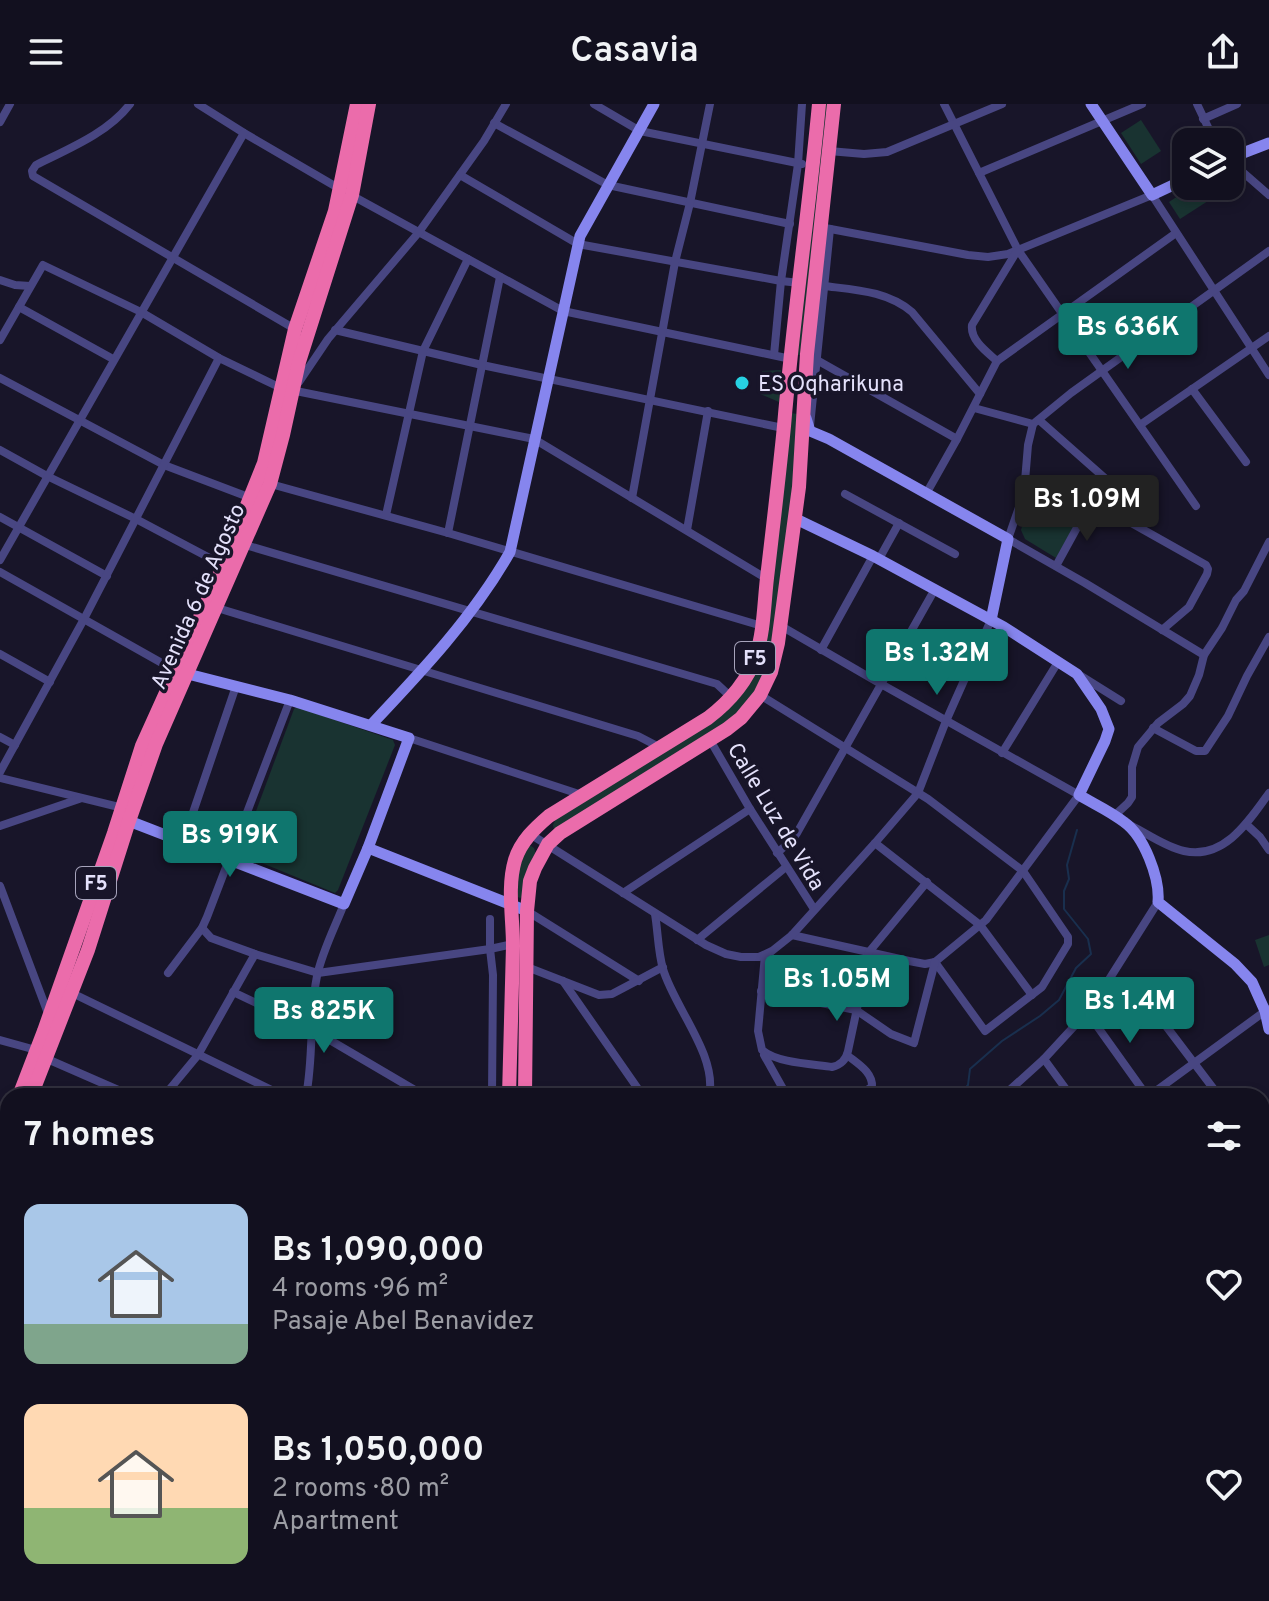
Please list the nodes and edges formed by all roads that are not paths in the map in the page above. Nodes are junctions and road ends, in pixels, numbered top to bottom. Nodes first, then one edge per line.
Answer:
1 (10, 104) edge
2 (130, 104) edge
3 (198, 104) edge
4 (357, 104) edge
5 (369, 104) edge
6 (506, 104) edge
7 (594, 104) edge
8 (654, 104) edge
9 (710, 104) edge
10 (802, 104) edge
11 (819, 104) edge
12 (834, 104) edge
13 (944, 104) edge
14 (1002, 104) edge
15 (1091, 104) edge
16 (1142, 104) edge
17 (1197, 104) edge
18 (1237, 104) edge
19 (1203, 119) junction
20 (1102, 120) junction
21 (0, 122) edge
22 (494, 123) junction
23 (954, 124) junction
24 (1208, 128) edge
25 (640, 131) junction
26 (244, 133) junction
27 (1269, 143) edge
28 (702, 144) junction
29 (829, 151) junction
30 (1244, 154) edge
31 (806, 164) junction
32 (979, 173) junction
33 (1244, 173) edge
34 (460, 175) junction
35 (608, 185) junction
36 (1172, 186) edge
37 (346, 192) junction
38 (1152, 195) junction
39 (1269, 195) edge
40 (690, 203) junction
41 (790, 224) junction
42 (825, 228) junction
43 (419, 232) junction
44 (1176, 233) junction
45 (578, 244) junction
46 (1018, 250) junction
47 (1269, 251) edge
48 (173, 257) junction
49 (468, 259) junction
50 (675, 262) junction
51 (500, 277) junction
52 (0, 280) edge
53 (781, 281) junction
54 (800, 283) junction
55 (30, 286) junction
56 (824, 286) junction
57 (1214, 291) junction
58 (19, 307) junction
59 (563, 311) junction
60 (141, 312) junction
61 (1063, 314) junction
62 (295, 329) junction
63 (335, 330) junction
64 (662, 332) junction
65 (1269, 336) edge
66 (0, 340) edge
67 (1252, 348) junction
68 (423, 351) junction
69 (774, 355) junction
70 (812, 357) junction
71 (219, 358) junction
72 (113, 359) junction
73 (997, 361) junction
74 (482, 365) junction
75 (790, 366) junction
76 (1102, 370) junction
77 (1269, 375) edge
78 (805, 376) junction
79 (0, 378) edge
80 (548, 378) junction
81 (1192, 389) junction
82 (287, 390) junction
83 (980, 394) junction
84 (650, 399) junction
85 (785, 407) junction
86 (974, 408) junction
87 (804, 410) junction
88 (708, 411) junction
89 (407, 414) junction
90 (78, 421) junction
91 (1036, 422) junction
92 (1140, 425) junction
93 (469, 426) junction
94 (783, 428) junction
95 (810, 431) junction
96 (534, 439) junction
97 (957, 439) junction
98 (0, 450) edge
99 (1246, 462) dead end
100 (164, 465) junction
101 (47, 476) junction
102 (1107, 480) dead end
103 (264, 482) junction
104 (845, 494) dead end
105 (926, 494) junction
106 (251, 498) junction
107 (632, 498) junction
108 (1196, 506) dead end
109 (386, 515) junction
110 (0, 517) edge
111 (136, 519) junction
112 (796, 519) junction
113 (899, 523) junction
114 (18, 527) junction
115 (687, 530) junction
116 (448, 533) junction
117 (1008, 539) junction
118 (1269, 542) edge
119 (239, 543) junction
120 (510, 552) junction
121 (955, 554) dead end
122 (876, 557) junction
123 (0, 560) edge
124 (223, 565) junction
125 (1056, 566) junction
126 (0, 572) edge
127 (107, 576) junction
128 (767, 579) junction
129 (935, 589) junction
130 (211, 606) junction
131 (471, 612) junction
132 (84, 619) junction
133 (991, 620) junction
134 (762, 626) junction
135 (781, 626) junction
136 (1162, 630) junction
137 (1269, 637) edge
138 (821, 650) junction
139 (0, 654) edge
140 (1204, 655) junction
141 (1058, 662) junction
142 (423, 670) junction
143 (182, 672) junction
144 (1077, 674) junction
145 (50, 682) junction
146 (881, 684) junction
147 (236, 686) junction
148 (760, 695) junction
149 (732, 698) junction
150 (290, 700) junction
151 (1121, 701) dead end
152 (946, 721) junction
153 (371, 725) junction
154 (1153, 728) junction
155 (0, 737) edge
156 (409, 738) junction
157 (710, 740) junction
158 (15, 745) junction
159 (661, 748) junction
160 (844, 749) junction
161 (1002, 753) junction
162 (0, 775) edge
163 (918, 793) junction
164 (1269, 793) edge
165 (582, 795) junction
166 (1079, 795) junction
167 (81, 798) junction
168 (750, 809) junction
169 (128, 813) junction
170 (1114, 816) junction
171 (1127, 823) junction
172 (1246, 824) junction
173 (0, 826) edge
174 (530, 834) junction
175 (183, 842) junction
176 (875, 843) junction
177 (548, 844) junction
178 (368, 848) junction
179 (1269, 850) edge
180 (777, 853) junction
181 (230, 860) junction
182 (786, 867) junction
183 (1023, 871) junction
184 (927, 882) junction
185 (0, 886) edge
186 (623, 893) junction
187 (1158, 902) junction
188 (344, 904) junction
189 (511, 905) junction
190 (814, 909) junction
191 (527, 911) junction
192 (655, 914) junction
193 (490, 919) dead end
194 (980, 925) junction
195 (202, 928) junction
196 (792, 935) junction
197 (697, 940) junction
198 (513, 944) junction
199 (490, 949) junction
200 (869, 952) junction
201 (255, 954) junction
202 (765, 955) junction
203 (935, 962) junction
204 (527, 967) junction
205 (663, 967) junction
206 (168, 973) dead end
207 (318, 973) junction
208 (562, 981) junction
209 (639, 981) junction
210 (1108, 981) junction
211 (761, 991) junction
212 (233, 992) junction
213 (72, 993) junction
214 (1032, 995) junction
215 (1267, 1009) edge
216 (856, 1010) junction
217 (1087, 1012) junction
218 (49, 1017) junction
219 (311, 1029) junction
220 (1269, 1029) edge
221 (0, 1040) edge
222 (762, 1050) junction
223 (41, 1054) junction
224 (198, 1055) junction
225 (847, 1055) junction
226 (1044, 1059) junction
227 (1195, 1062) junction
228 (23, 1088) edge
229 (33, 1088) edge
230 (115, 1088) edge
231 (171, 1088) edge
232 (267, 1088) edge
233 (308, 1088) edge
234 (411, 1088) edge
235 (492, 1088) edge
236 (510, 1088) edge
237 (525, 1088) edge
238 (637, 1088) edge
239 (709, 1088) edge
240 (783, 1088) edge
241 (870, 1088) edge
242 (1012, 1088) edge
243 (1065, 1088) edge
244 (1142, 1088) edge
245 (1159, 1088) edge
246 (1213, 1088) edge

1 - 21 street
2 - 48 street
3 - 26 street
4 - 37 highway, Avenida 6 de Agosto / F5
5 - 37 highway, Avenida 6 de Agosto / F5
6 - 22 street
7 - 25 street
8 - 25 street
9 - 28 street
10 - 31 street
11 - 31 highway, F5
12 - 29 highway, F5
13 - 23 street
14 - 23 street
15 - 20 street
16 - 20 street
17 - 19 street
18 - 19 street
19 - 24 street
20 - 32 street
20 - 38 street
22 - 34 street
22 - 35 street
23 - 29 street
23 - 32 street
25 - 28 street
25 - 35 street
26 - 37 street
26 - 48 street
27 - 30 street
28 - 31 street
28 - 40 street
29 - 42 highway, F5
31 - 41 street
31 - 54 highway, F5
32 - 46 street
33 - 39 street
34 - 43 street
34 - 45 street
35 - 40 street
35 - 45 street
36 - 38 street
37 - 43 street
37 - 62 highway, Avenida 6 de Agosto / F5
37 - 82 highway, Avenida 6 de Agosto / F5
38 - 44 street
38 - 46 street
40 - 41 street
40 - 50 street
41 - 53 street
42 - 46 street
42 - 56 street
42 - 70 highway, F5
43 - 49 street
43 - 63 street
44 - 57 street
44 - 61 street
45 - 50 street
45 - 59 street
46 - 61 street
46 - 73 street
47 - 57 street
48 - 60 street
48 - 62 street
49 - 51 street
49 - 68 street
50 - 53 street
50 - 64 street
51 - 59 street
51 - 74 street
52 - 55 street
53 - 54 street
53 - 69 street
54 - 75 highway, F5
55 - 58 street
55 - 60 street
56 - 70 street
56 - 83 street
57 - 67 street
57 - 76 street
58 - 66 street
58 - 72 street
59 - 64 street
59 - 80 street
60 - 71 street
60 - 72 street
61 - 73 street
61 - 76 street
62 - 82 highway, Avenida 6 de Agosto / F5
63 - 68 street
63 - 82 street
64 - 69 street
64 - 84 street
65 - 67 street
67 - 77 street
67 - 81 street
68 - 74 street
68 - 89 street
69 - 75 street
70 - 78 highway, F5
70 - 95 street
70 - 97 street
71 - 82 street
71 - 100 street
72 - 90 street
73 - 83 street
74 - 80 street
74 - 93 street
75 - 78 highway
75 - 85 highway, F5
76 - 91 street
76 - 92 street
78 - 87 highway, F5
79 - 90 street
80 - 84 street
80 - 96 street
81 - 92 street
81 - 99 street
82 - 89 street
82 - 103 highway, Avenida 6 de Agosto / F5
83 - 86 street
84 - 88 street
84 - 107 street
85 - 87 highway
85 - 94 highway, F5
86 - 91 street
86 - 97 street
87 - 95 street
87 - 112 highway, F5
88 - 94 street
88 - 115 street
89 - 93 street
89 - 109 street
90 - 100 street
90 - 101 street
91 - 102 street
91 - 117 street
92 - 108 street
93 - 96 street
93 - 116 street
94 - 128 highway, F5
95 - 105 street
96 - 107 street
96 - 120 street
97 - 105 street
98 - 101 street
100 - 106 street
100 - 111 street
101 - 111 street
101 - 114 street
103 - 106 highway, Avenida 6 de Agosto / F5
103 - 109 street
103 - 119 highway, Avenida 6 de Agosto / F5
104 - 113 street
105 - 117 street
106 - 119 highway, Avenida 6 de Agosto / F5
107 - 115 street
109 - 116 street
110 - 114 street
111 - 124 street
111 - 127 street
112 - 122 street
112 - 135 highway, F5
113 - 121 street
113 - 122 street
114 - 123 street
114 - 127 street
115 - 128 street
116 - 120 street
117 - 125 street
117 - 133 street
118 - 140 street
119 - 124 highway, Avenida 6 de Agosto / F5
119 - 130 highway, Avenida 6 de Agosto / F5
119 - 131 street
120 - 131 street
120 - 134 street
122 - 129 street
122 - 138 street
124 - 130 highway, Avenida 6 de Agosto / F5
125 - 136 street
125 - 136 street
126 - 132 street
127 - 132 street
128 - 134 highway, F5
129 - 133 street
129 - 146 street
130 - 142 street
130 - 143 highway, Avenida 6 de Agosto / F5
131 - 142 street
131 - 149 street
132 - 143 street
132 - 145 street
133 - 141 street
133 - 152 street
134 - 149 highway, F5
135 - 138 street
135 - 148 highway, F5
136 - 140 street
137 - 154 street
138 - 146 street
139 - 145 street
140 - 154 street
141 - 144 street
141 - 161 street
142 - 153 street
142 - 159 street
143 - 147 street
143 - 169 highway, Avenida 6 de Agosto / F5
144 - 151 street
144 - 166 street
145 - 158 street
146 - 152 street
146 - 160 street
147 - 150 street
147 - 175 street
148 - 157 highway, F5
148 - 160 street
149 - 159 highway, F5
150 - 153 street
150 - 181 street
152 - 161 street
152 - 163 street
153 - 156 street
154 - 170 street
155 - 158 street
156 - 165 street
156 - 178 street
157 - 168 street, Calle Luz de Vida
157 - 177 highway, F5
158 - 162 street
159 - 165 highway, F5
160 - 163 street
160 - 180 street
161 - 166 street
162 - 167 street
163 - 176 street
163 - 183 street
164 - 172 street
165 - 174 highway, F5
166 - 170 street
166 - 183 street
167 - 169 street
167 - 173 street
168 - 180 street, Calle Luz de Vida
168 - 186 street
169 - 175 street
169 - 213 highway, Avenida 6 de Agosto / F5
169 - 218 highway, Avenida 6 de Agosto / F5
170 - 171 street
171 - 172 street
171 - 187 street
172 - 179 street
174 - 177 street
174 - 189 highway, F5
175 - 181 street
176 - 184 street
176 - 190 street
177 - 186 street
177 - 191 highway, F5
178 - 188 street
178 - 189 street
180 - 182 street, Calle Luz de Vida
181 - 188 street
181 - 195 street
182 - 190 street, Calle Luz de Vida
182 - 197 street
183 - 194 street
183 - 214 street
184 - 194 street
184 - 200 street
185 - 218 street
186 - 192 street
187 - 210 street
187 - 215 street
188 - 207 street
189 - 191 street
189 - 198 highway, F5
190 - 196 street
191 - 204 highway, F5
191 - 209 street
192 - 197 street
192 - 205 street
193 - 199 street
194 - 203 street
194 - 214 street
195 - 201 street
195 - 206 street
196 - 200 street
196 - 202 street
197 - 202 street
198 - 199 street
198 - 236 highway, F5
199 - 207 street
199 - 235 street
200 - 203 street
200 - 216 street
201 - 207 street
201 - 212 street
202 - 211 street
203 - 214 street
203 - 216 street
204 - 208 street
204 - 237 highway, F5
205 - 209 street
205 - 239 street
207 - 219 street
208 - 209 street
208 - 238 street
210 - 217 street
210 - 227 street
211 - 216 street
211 - 222 street
212 - 219 street
212 - 224 street
213 - 223 highway, Avenida 6 de Agosto / F5
213 - 224 street
215 - 220 street
215 - 227 street
216 - 225 street
217 - 226 street
217 - 244 street
218 - 223 highway, Avenida 6 de Agosto / F5
219 - 233 street
219 - 234 street
221 - 223 street
222 - 225 street
222 - 240 street
223 - 228 highway, Avenida 6 de Agosto / F5
223 - 229 highway, Avenida 6 de Agosto / F5
223 - 230 street
224 - 231 street
224 - 232 street
225 - 241 street
226 - 242 street
226 - 243 street
227 - 245 street
227 - 246 street

